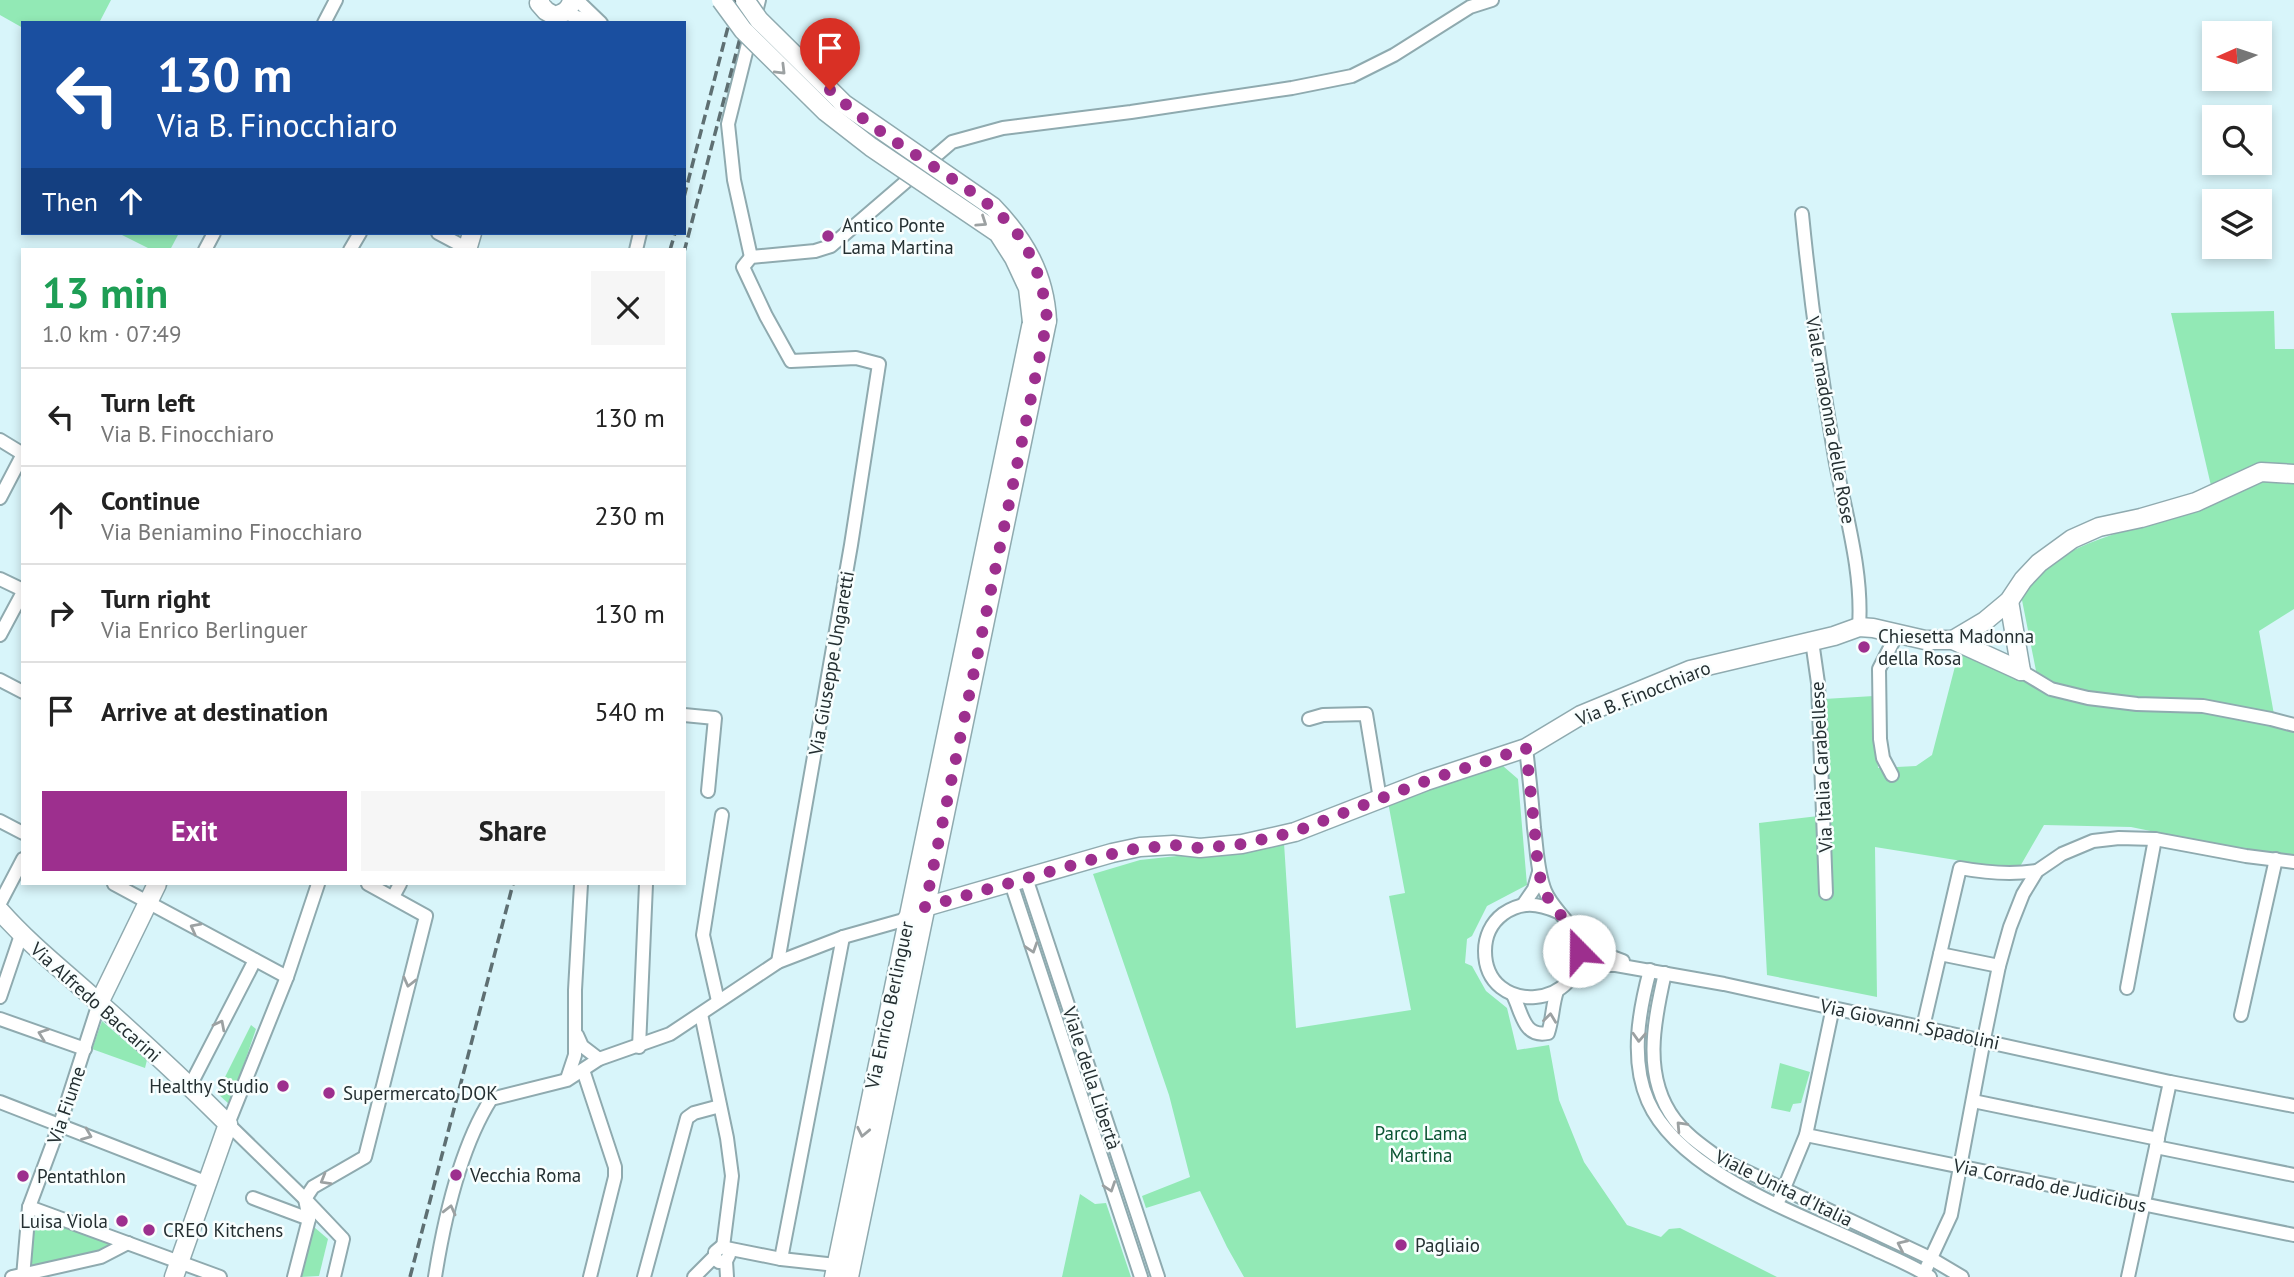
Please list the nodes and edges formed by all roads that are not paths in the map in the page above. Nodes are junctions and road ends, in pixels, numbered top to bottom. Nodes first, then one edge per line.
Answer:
1 (336, 0) edge
2 (721, 0) edge
3 (744, 0) edge
4 (759, 0) edge
5 (1492, 0) edge
6 (539, 1) edge
7 (563, 10) edge
8 (325, 21) edge
9 (534, 21) edge
10 (591, 21) edge
11 (595, 21) edge
12 (1802, 214) dead end
13 (444, 235) edge
14 (469, 244) edge
15 (751, 257) junction
16 (1039, 321) junction
17 (0, 440) edge
18 (21, 453) edge
19 (21, 458) edge
20 (2294, 474) edge
21 (0, 498) edge
22 (0, 579) edge
23 (21, 590) edge
24 (21, 595) edge
25 (2009, 601) junction
26 (1859, 627) junction
27 (1896, 634) junction
28 (0, 635) edge
29 (1953, 640) junction
30 (1812, 641) junction
31 (2021, 671) junction
32 (0, 680) edge
33 (21, 691) edge
34 (686, 715) edge
35 (1309, 719) dead end
36 (2294, 725) edge
37 (1526, 748) junction
38 (1892, 775) dead end
39 (708, 791) dead end
40 (1380, 799) junction
41 (722, 815) dead end
42 (0, 821) edge
43 (21, 832) edge
44 (2155, 839) junction
45 (2276, 859) junction
46 (2294, 862) edge
47 (21, 863) edge
48 (2037, 871) junction
49 (1539, 872) junction
50 (1989, 874) junction
51 (1019, 881) junction
52 (116, 885) edge
53 (156, 885) edge
54 (318, 885) edge
55 (370, 885) edge
56 (399, 885) edge
57 (581, 885) edge
58 (646, 885) edge
59 (2026, 888) junction
60 (1826, 893) dead end
61 (393, 897) junction
62 (148, 902) junction
63 (0, 903) edge
64 (1523, 905) junction
65 (931, 906) junction
66 (0, 911) edge
67 (1558, 912) junction
68 (907, 919) junction
69 (21, 935) junction
70 (1576, 936) junction
71 (843, 937) junction
72 (1940, 954) junction
73 (255, 960) junction
74 (778, 962) junction
75 (1999, 966) junction
76 (1576, 967) junction
77 (1650, 970) junction
78 (1665, 973) junction
79 (288, 976) junction
80 (2127, 988) dead end
81 (1557, 991) junction
82 (1513, 995) junction
83 (0, 997) edge
84 (719, 1001) junction
85 (99, 1003) junction
86 (1833, 1007) junction
87 (701, 1014) junction
88 (2241, 1016) dead end
89 (0, 1019) edge
90 (1072, 1019) junction
91 (1057, 1024) junction
92 (1923, 1027) junction
93 (576, 1035) junction
94 (1983, 1045) junction
95 (639, 1046) junction
96 (85, 1049) junction
97 (599, 1059) junction
98 (583, 1070) junction
99 (567, 1080) junction
100 (2170, 1082) junction
101 (190, 1086) junction
102 (1973, 1101) junction
103 (0, 1102) edge
104 (720, 1106) junction
105 (2294, 1106) edge
106 (60, 1124) junction
107 (228, 1124) junction
108 (1807, 1135) junction
109 (1111, 1138) junction
110 (2157, 1143) junction
111 (1096, 1144) junction
112 (1961, 1166) junction
113 (2294, 1175) edge
114 (208, 1183) junction
115 (1783, 1190) junction
116 (253, 1198) dead end
117 (305, 1199) junction
118 (1777, 1204) junction
119 (2144, 1204) junction
120 (29, 1207) junction
121 (309, 1219) junction
122 (2294, 1234) edge
123 (128, 1243) junction
124 (723, 1254) junction
125 (1151, 1256) junction
126 (1930, 1258) junction
127 (781, 1259) junction
128 (1135, 1261) junction
129 (177, 1270) edge
130 (840, 1273) edge
131 (1927, 1275) edge
132 (19, 1276) edge
133 (219, 1277) edge
134 (294, 1277) edge
135 (334, 1277) edge
136 (435, 1277) edge
137 (590, 1277) edge
138 (645, 1277) edge
139 (694, 1277) edge
140 (727, 1277) edge
141 (1141, 1277) edge
142 (1158, 1277) edge
143 (1962, 1277) edge
144 (2128, 1277) edge

1 - 8 street
2 -> 16 main road, Via Enrico Berlinguer, bridge
3 - 16 main road, Via Enrico Berlinguer, bridge
4 - 15 street
5 - 15 street
6 - 7 main road
6 - 9 main road
7 - 10 street
7 - 11 street
12 - 26 street, Viale madonna delle Rose
13 - 14 street
15 - 74 street, Via Giuseppe Ungaretti
16 - 65 main road, Via Enrico Berlinguer
16 - 68 main road, Via Enrico Berlinguer
17 - 18 street
19 - 21 street
20 - 25 main road
22 - 23 street
24 - 28 street
25 - 29 main road
25 - 31 main road
26 - 27 main road, Via B. Finocchiaro
26 - 30 main road, Via B. Finocchiaro
27 - 29 main road, Via B. Finocchiaro
27 - 38 street
29 - 31 main road
30 - 37 main road, Via B. Finocchiaro
30 - 60 street, Via Italia Carabellese
31 - 36 street
32 - 33 street
34 - 39 street
35 - 40 street
37 - 40 main road, Via B. Finocchiaro
37 - 49 street
40 - 51 main road, Via B. Finocchiaro
41 - 84 street
42 - 43 street
44 - 45 street
44 - 48 street
44 - 80 street
45 - 46 street
45 - 88 street
47 - 63 street
48 - 50 street
48 - 59 street
49 - 64 street
49 - 67 street
50 - 59 street
50 - 72 street
51 - 65 main road, Via B. Finocchiaro
51 - 90 street, Viale della Libertà
51 -> 91 street, Viale della Libertà
52 - 62 street
53 - 62 main road
54 - 79 street
55 - 61 street
56 - 61 street
57 - 93 street
58 - 95 street
59 - 75 street
61 -> 117 street
73 -> 62 street
62 - 85 main road
64 - 67 street
64 - 82 street
65 - 68 main road, Via B. Finocchiaro
65 - 130 main road, Via Enrico Berlinguer
66 - 69 main road, Via Alfredo Baccarini
67 - 70 street
68 - 71 street
68 -> 130 main road, Via Enrico Berlinguer
69 - 83 street
69 - 85 main road, Via Alfredo Baccarini
70 - 76 street
70 - 77 street, Via Giovanni Spadolini
71 - 74 street
71 - 127 street
72 - 75 street
72 - 92 street
73 - 79 street
101 -> 73 street
74 - 84 street
75 - 94 street
76 - 77 street, Via Giovanni Spadolini
76 - 81 street
77 - 78 street, Via Giovanni Spadolini
77 -> 118 street, Viale Unita d'Italia
78 - 86 street, Via Giovanni Spadolini
115 -> 78 street, Viale Unita d'Italia
79 - 107 street
81 - 82 street
82 -> 81 street
84 - 87 street
85 - 96 street, Via Fiume
85 - 101 main road, Via Alfredo Baccarini
86 - 92 street, Via Giovanni Spadolini
86 - 108 street
87 - 95 street
87 - 104 street
96 -> 89 street
90 - 91 street
90 - 109 street, Viale della Libertà
91 - 111 street, Viale della Libertà
92 - 94 street, Via Giovanni Spadolini
93 - 97 street
93 - 99 street
94 - 100 street, Via Giovanni Spadolini
94 - 102 street
95 - 97 street
96 - 106 street, Via Fiume
97 - 98 street
98 - 99 street
98 - 137 street
136 -> 99 street
100 - 105 street, Via Giovanni Spadolini
100 - 110 street
101 - 107 main road, Via Alfredo Baccarini
102 - 110 street
102 - 112 street
103 - 106 street
104 - 124 street
104 - 138 street
106 -> 114 street
106 - 120 street, Via Fiume
107 - 114 main road
107 - 117 street, Via Alfredo Baccarini
108 - 112 street, Via Corrado de Judicibus
108 - 115 street
109 - 111 street
109 - 125 street, Viale della Libertà
110 - 113 street
110 - 119 street
111 -> 128 street, Viale della Libertà
112 - 119 street, Via Corrado de Judicibus
112 - 126 street
114 - 129 main road
115 - 118 street
126 -> 115 street, Viale Unita d'Italia
116 - 121 street
117 - 121 street
117 - 135 street, Via Alfredo Baccarini
118 - 131 street, Viale Unita d'Italia
119 - 122 street, Via Corrado de Judicibus
119 - 144 street
120 - 123 street
120 - 132 street, Via Fiume
121 - 134 street
123 - 129 street
123 - 132 street
124 - 127 street
124 - 139 street
124 - 140 street
125 - 128 street
125 - 142 street, Viale della Libertà
126 - 131 street
126 - 143 street, Viale Unita d'Italia
127 - 130 street
128 - 141 street, Viale della Libertà
129 - 133 street

